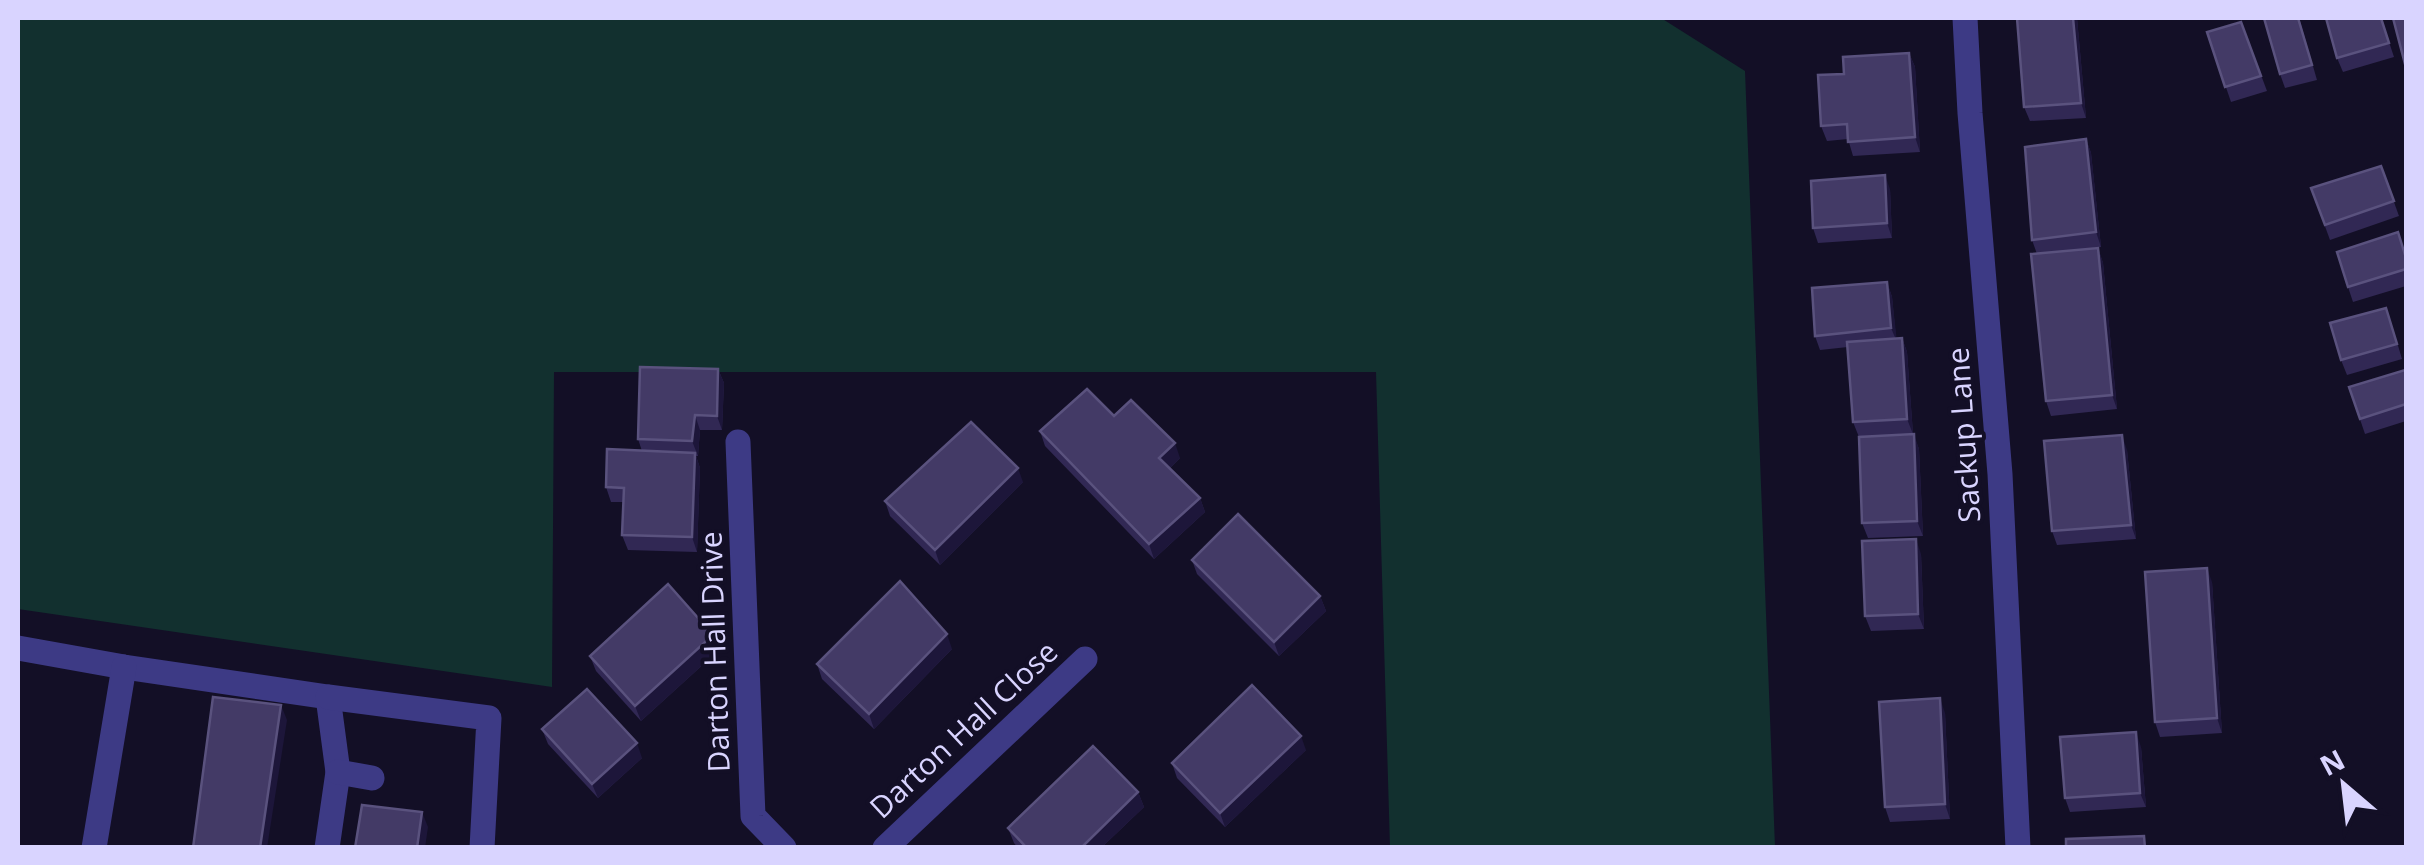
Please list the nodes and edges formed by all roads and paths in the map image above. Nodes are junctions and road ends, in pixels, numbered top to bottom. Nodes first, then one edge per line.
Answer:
1 (1966, 18) edge
2 (738, 442) dead end
3 (18, 648) edge
4 (1085, 659) dead end
5 (124, 667) junction
6 (328, 697) junction
7 (338, 772) junction
8 (372, 778) dead end
9 (94, 848) edge
10 (327, 848) edge
11 (482, 848) edge
12 (784, 848) edge
13 (884, 848) edge
14 (2018, 848) edge

1 - 14 street, Sackup Lane
2 - 12 street, Darton Hall Drive
3 - 5 street
4 - 13 street, Darton Hall Close
5 - 6 street
5 - 9 street
6 - 7 street
6 - 11 street
7 - 8 street
7 - 10 street

